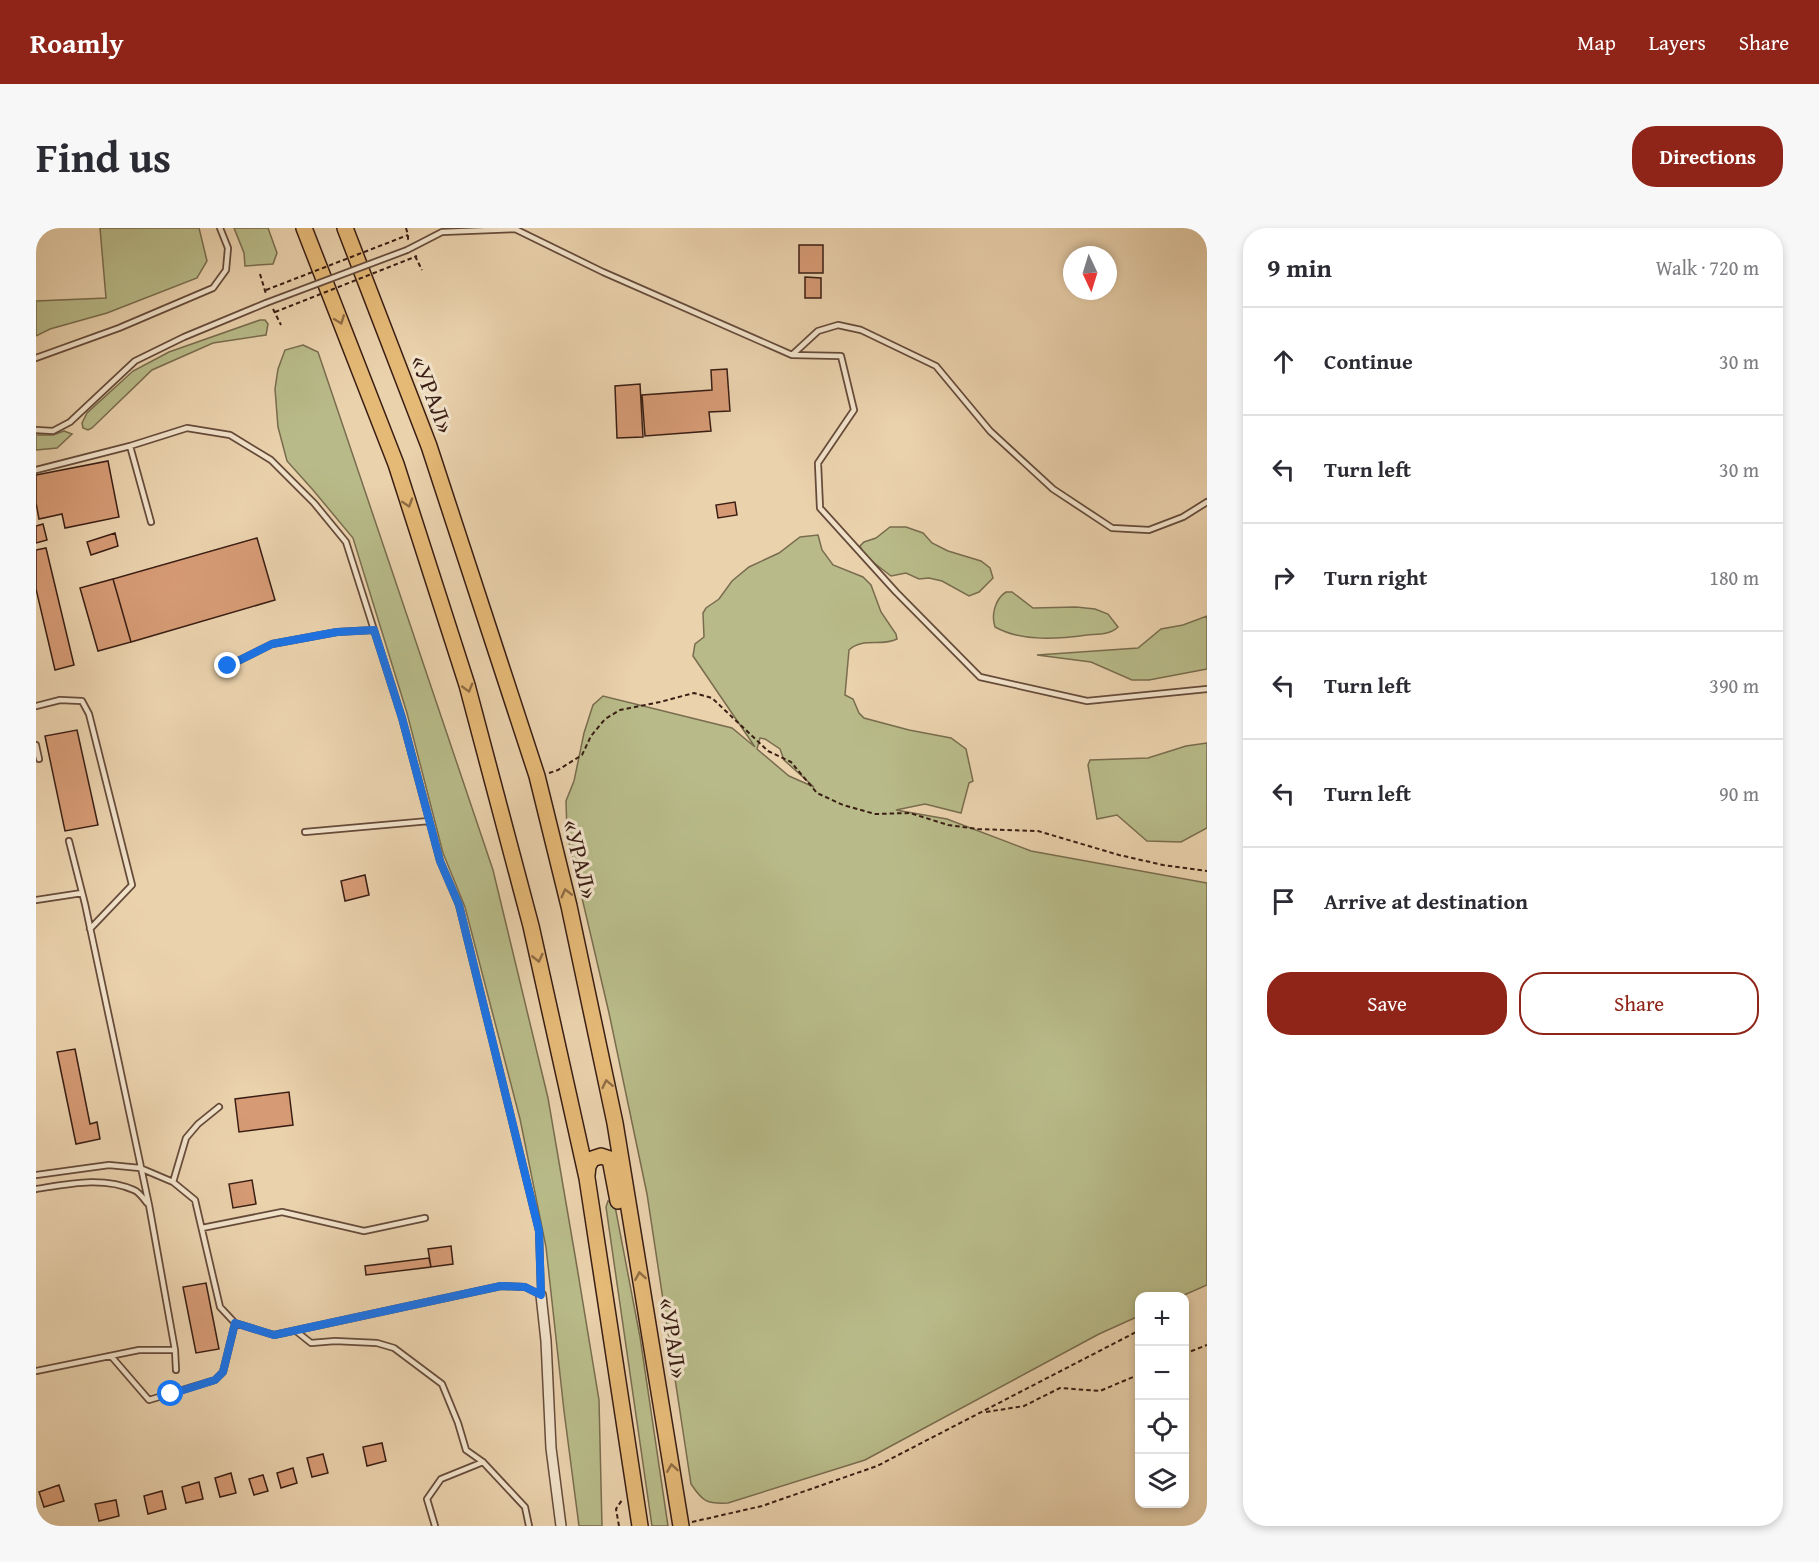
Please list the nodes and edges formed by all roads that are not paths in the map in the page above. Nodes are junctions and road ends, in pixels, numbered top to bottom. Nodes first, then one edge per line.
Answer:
1 (220, 228) edge
2 (304, 228) edge
3 (345, 228) edge
4 (792, 355) junction
5 (36, 358) edge
6 (36, 430) edge
7 (129, 446) junction
8 (36, 470) edge
9 (1207, 502) edge
10 (151, 522) dead end
11 (374, 630) junction
12 (228, 666) dead end
13 (1207, 689) edge
14 (36, 706) edge
15 (36, 745) edge
16 (39, 759) dead end
17 (429, 821) junction
18 (305, 832) dead end
19 (69, 841) dead end
20 (82, 893) junction
21 (36, 900) edge
22 (90, 930) junction
23 (219, 1107) dead end
24 (140, 1168) junction
25 (36, 1175) edge
26 (587, 1178) junction
27 (172, 1182) junction
28 (36, 1189) edge
29 (149, 1205) junction
30 (425, 1218) dead end
31 (632, 1227) junction
32 (202, 1228) junction
33 (541, 1295) junction
34 (235, 1323) junction
35 (296, 1330) junction
36 (175, 1350) junction
37 (111, 1356) junction
38 (176, 1370) dead end
39 (36, 1371) edge
40 (483, 1462) junction
41 (681, 1525) edge
42 (435, 1526) edge
43 (529, 1526) edge
44 (561, 1526) edge
45 (640, 1526) edge

1 - 5 lane
2 -> 26 main road
31 -> 3 main road, «УРАЛ»
4 - 6 lane, bridge
4 - 9 lane
4 - 13 lane
7 - 8 lane
7 - 10 lane
7 - 11 lane
11 - 12 lane
11 - 17 lane
14 - 22 lane
15 - 16 lane
17 - 18 lane
17 - 33 lane
19 - 20 lane
20 - 21 lane
20 - 22 lane
22 - 24 lane
23 - 27 lane
24 - 25 lane
24 - 27 lane
24 - 29 lane
26 - 31 main road
26 - 45 main road
27 - 32 lane
28 - 29 lane
29 - 36 lane
30 - 32 lane
41 -> 31 main road, «УРАЛ»
32 - 34 lane
33 - 35 lane
33 - 44 street
34 - 35 lane
34 - 37 lane
35 - 40 lane
36 - 37 lane
36 - 38 lane
37 - 39 lane
40 - 42 lane
40 - 43 lane

